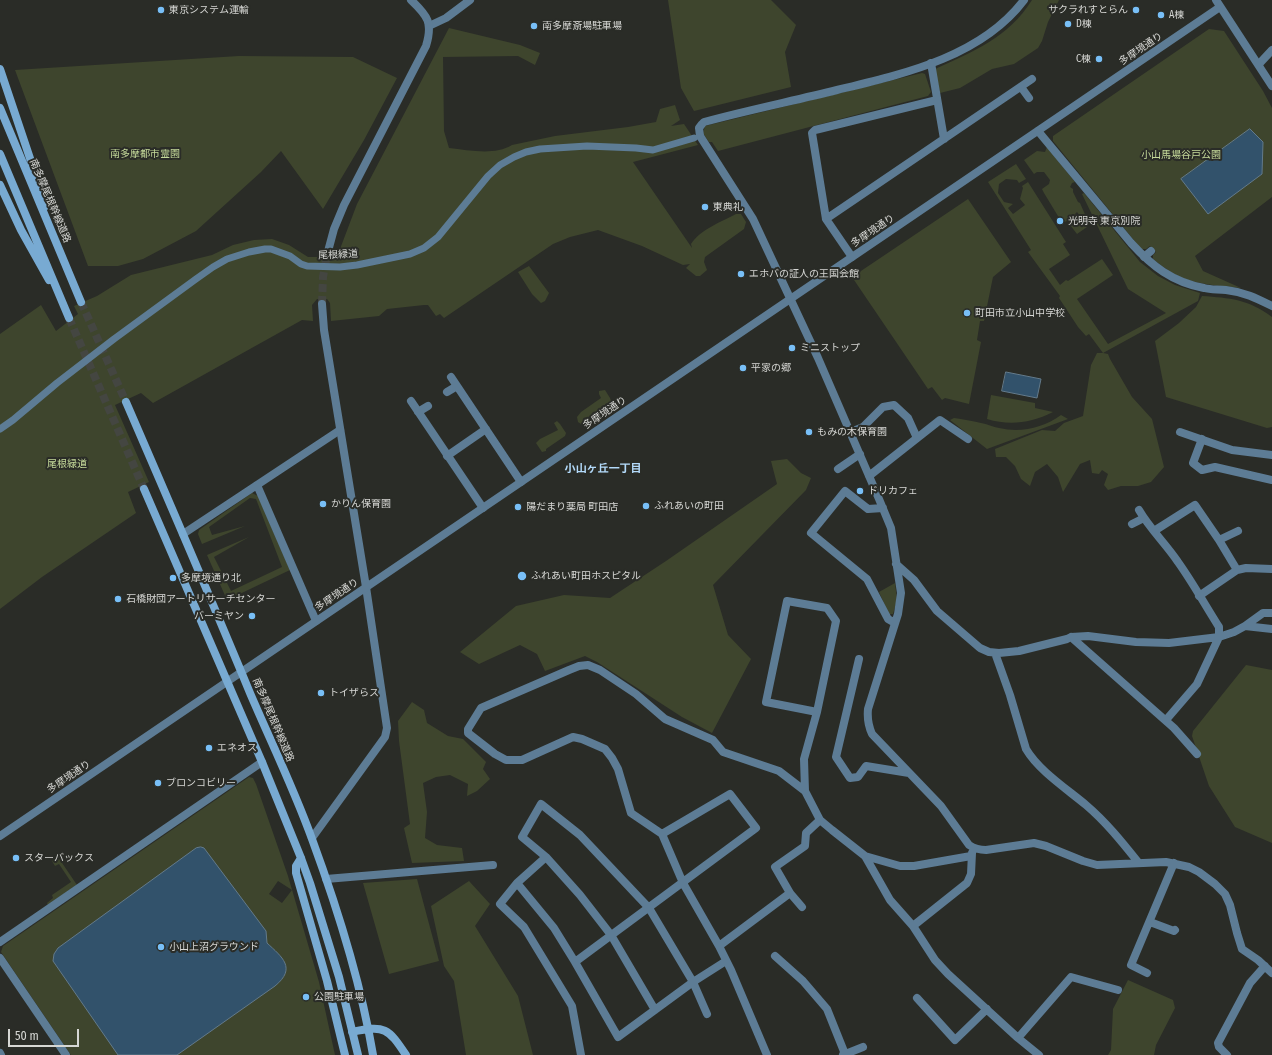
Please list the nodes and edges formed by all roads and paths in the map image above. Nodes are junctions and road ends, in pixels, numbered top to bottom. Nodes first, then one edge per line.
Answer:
1 (411, 0) edge
2 (470, 0) edge
3 (1024, 0) edge
4 (1218, 4) edge
5 (429, 26) junction
6 (1272, 50) edge
7 (931, 63) junction
8 (1258, 64) junction
9 (0, 70) edge
10 (1032, 79) dead end
11 (1272, 86) edge
12 (1021, 87) junction
13 (1029, 98) dead end
14 (937, 100) junction
15 (0, 108) edge
16 (1038, 131) junction
17 (697, 137) junction
18 (944, 139) junction
19 (0, 154) edge
20 (1, 188) edge
21 (826, 219) junction
22 (1152, 251) dead end
23 (327, 255) tunnel mouth
24 (852, 257) junction
25 (1144, 258) junction
26 (66, 267) junction
27 (791, 299) junction
28 (81, 302) tunnel mouth
29 (322, 304) tunnel mouth
30 (1272, 306) edge
31 (451, 377) dead end
32 (456, 386) junction
33 (447, 392) dead end
34 (126, 402) tunnel mouth
35 (411, 402) dead end
36 (428, 406) dead end
37 (418, 412) junction
38 (0, 429) edge
39 (486, 429) junction
40 (340, 430) junction
41 (850, 432) junction
42 (1180, 432) dead end
43 (917, 438) junction
44 (968, 439) dead end
45 (1202, 440) junction
46 (860, 454) junction
47 (1272, 455) edge
48 (448, 456) junction
49 (838, 469) dead end
50 (869, 476) junction
51 (1272, 480) edge
52 (521, 482) junction
53 (257, 484) junction
54 (144, 489) tunnel mouth
55 (483, 508) junction
56 (883, 508) junction
57 (1139, 510) dead end
58 (1144, 518) junction
59 (1132, 524) dead end
60 (1154, 531) junction
61 (1238, 531) dead end
62 (183, 534) junction
63 (1219, 540) junction
64 (896, 564) junction
65 (1272, 569) edge
66 (1237, 570) junction
67 (366, 587) junction
68 (1199, 596) junction
69 (1272, 613) edge
70 (316, 621) junction
71 (895, 623) junction
72 (1245, 626) junction
73 (1272, 629) edge
74 (1071, 637) junction
75 (1219, 637) junction
76 (995, 653) junction
77 (859, 659) dead end
78 (242, 671) junction
79 (227, 682) junction
80 (817, 712) junction
81 (1166, 720) junction
82 (1197, 754) dead end
83 (262, 762) junction
84 (909, 773) junction
85 (805, 791) junction
86 (820, 820) junction
87 (662, 834) junction
88 (0, 836) edge
89 (312, 838) junction
90 (972, 852) junction
91 (865, 856) junction
92 (546, 857) junction
93 (301, 858) junction
94 (1138, 862) junction
95 (1174, 863) junction
96 (493, 865) dead end
97 (326, 879) junction
98 (517, 883) junction
99 (683, 883) junction
100 (790, 893) junction
101 (802, 907) dead end
102 (649, 908) junction
103 (1150, 922) junction
104 (913, 926) junction
105 (1175, 930) dead end
106 (611, 935) junction
107 (0, 942) edge
108 (719, 946) junction
109 (775, 956) dead end
110 (0, 958) edge
111 (726, 961) junction
112 (576, 962) junction
113 (1269, 968) edge
114 (1147, 973) dead end
115 (693, 982) junction
116 (1118, 990) dead end
117 (917, 998) dead end
118 (987, 1009) junction
119 (655, 1010) junction
120 (707, 1014) dead end
121 (368, 1028) junction
122 (352, 1032) junction
123 (1018, 1038) junction
124 (863, 1047) dead end
125 (66, 1055) edge
126 (345, 1055) edge
127 (358, 1055) edge
128 (373, 1055) edge
129 (406, 1055) edge
130 (581, 1055) edge
131 (767, 1055) edge
132 (844, 1055) edge
133 (1039, 1055) edge
134 (1227, 1055) edge

1 - 5 street
2 - 5 street
3 - 7 street
4 - 8 street
4 - 16 street, 多摩境通り
5 - 23 street
6 - 8 street
7 - 14 street
7 - 17 street
8 - 11 street
9 - 26 main road
10 - 12 street
12 - 13 street
12 - 18 street
14 - 18 street
14 - 21 street
15 - 26 main road, 南多摩尾根幹線道路
16 - 24 street, 多摩境通り
16 - 25 street
17 - 27 street
17 - 38 street, 尾根緑道
18 - 21 street
19 - 20 main road
21 - 24 street
22 - 25 street
24 - 27 street, 多摩境通り
25 - 30 street
26 - 28 main road, 南多摩尾根幹線道路
27 - 41 street
27 - 52 street, 多摩境通り
29 - 40 street
31 - 32 street
32 - 33 street
32 - 39 street
34 - 62 main road, 南多摩尾根幹線道路
35 - 37 street
36 - 37 street
37 - 48 street
39 - 48 street
39 - 52 street
40 - 53 street
40 - 67 street
41 - 43 street
41 - 46 street
42 - 45 street
43 - 44 street
43 - 50 street
45 - 47 street
45 - 51 street
46 - 49 street
46 - 50 street
48 - 55 street
50 - 56 street
52 - 55 street, 多摩境通り
53 - 62 street
53 - 70 street
54 - 79 main road
55 - 67 street, 多摩境通り
56 - 64 street
56 - 71 street
57 - 58 street
58 - 59 street
58 - 60 street
60 - 63 street
60 - 68 street
61 - 63 street
62 - 78 main road, 南多摩尾根幹線道路
63 - 66 street
64 - 71 street
64 - 76 street
65 - 66 street
66 - 68 street
67 - 70 street, 多摩境通り
67 - 89 street
68 - 75 street
69 - 72 street
70 - 78 street, 多摩境通り
71 - 84 street
72 - 73 street
72 - 75 street
74 - 75 street
74 - 76 street
74 - 81 street
75 - 81 street
76 - 94 street
77 - 84 street
78 - 79 street, 多摩境通り
78 - 89 main road, 南多摩尾根幹線道路
79 - 83 main road
79 - 88 street, 多摩境通り
80 - 80 street
80 - 85 street
81 - 82 street
83 - 93 main road
83 - 107 street
84 - 90 street
85 - 86 street
85 - 87 street
86 - 91 street
86 - 100 street
87 - 99 street
87 - 99 street
89 - 97 main road, 南多摩尾根幹線道路
90 - 91 street
90 - 94 street
90 - 104 street
91 - 104 street
92 - 98 street
92 - 102 street
92 - 106 street
93 - 122 main road
93 - 126 main road
94 - 95 street
95 - 103 street
95 - 113 street
96 - 97 street
97 - 121 main road, 南多摩尾根幹線道路
98 - 112 street
98 - 130 street
99 - 102 street
99 - 108 street
100 - 101 street
100 - 108 street
102 - 106 street
102 - 115 street
103 - 105 street
103 - 114 street
104 - 118 street
106 - 112 street
106 - 119 street
108 - 111 street
109 - 132 street
110 - 125 street
111 - 115 street
111 - 131 street
112 - 119 street
113 - 134 street
115 - 119 street
115 - 120 street
116 - 123 street
117 - 118 street
118 - 123 street
121 - 122 main road
121 - 128 main road, 南多摩尾根幹線道路
121 - 129 main road
122 - 127 main road
123 - 133 street
124 - 132 street

